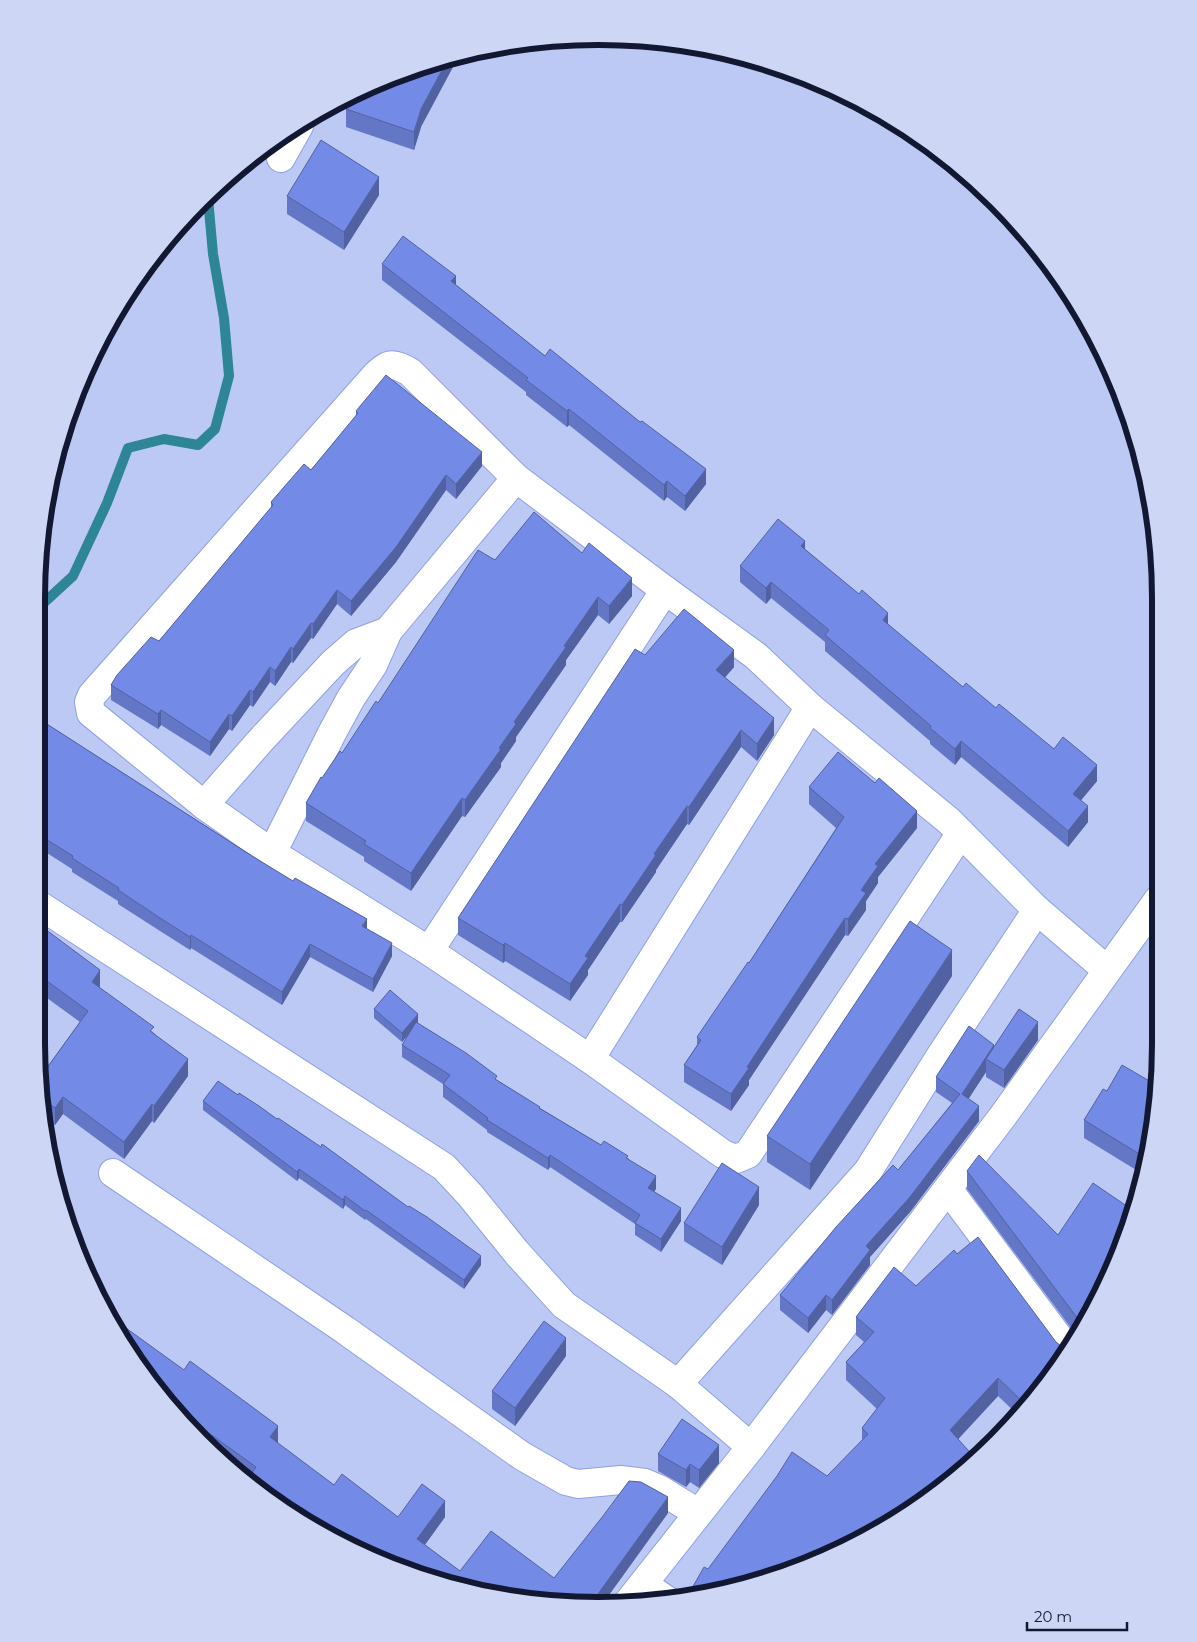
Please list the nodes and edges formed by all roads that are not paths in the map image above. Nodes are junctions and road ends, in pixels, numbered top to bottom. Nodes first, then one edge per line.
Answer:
1 (293, 137) edge
2 (281, 158) dead end
3 (516, 478) junction
4 (664, 590) junction
5 (388, 631) junction
6 (810, 707) junction
7 (204, 805) junction
8 (961, 833) junction
9 (272, 853) junction
10 (1152, 908) edge
11 (45, 910) edge
12 (1037, 910) junction
13 (429, 951) junction
14 (1106, 970) junction
15 (590, 1059) junction
16 (113, 1173) dead end
17 (948, 1189) junction
18 (1063, 1344) edge
19 (678, 1384) junction
20 (751, 1447) junction
21 (698, 1514) junction
22 (635, 1594) edge

1 - 2 street
3 - 4 street
3 - 5 street
3 - 7 street
4 - 6 street
4 - 13 street
5 - 7 street
5 - 9 street
6 - 8 street
6 - 15 street
7 - 9 street
8 - 12 street
8 - 15 street
9 - 13 street
10 - 14 street
11 - 19 street
12 - 14 street
12 - 19 street
13 - 15 street
14 - 17 street
16 - 21 street
17 - 18 street
17 - 20 street
19 - 20 street
20 - 21 street
21 - 22 street

